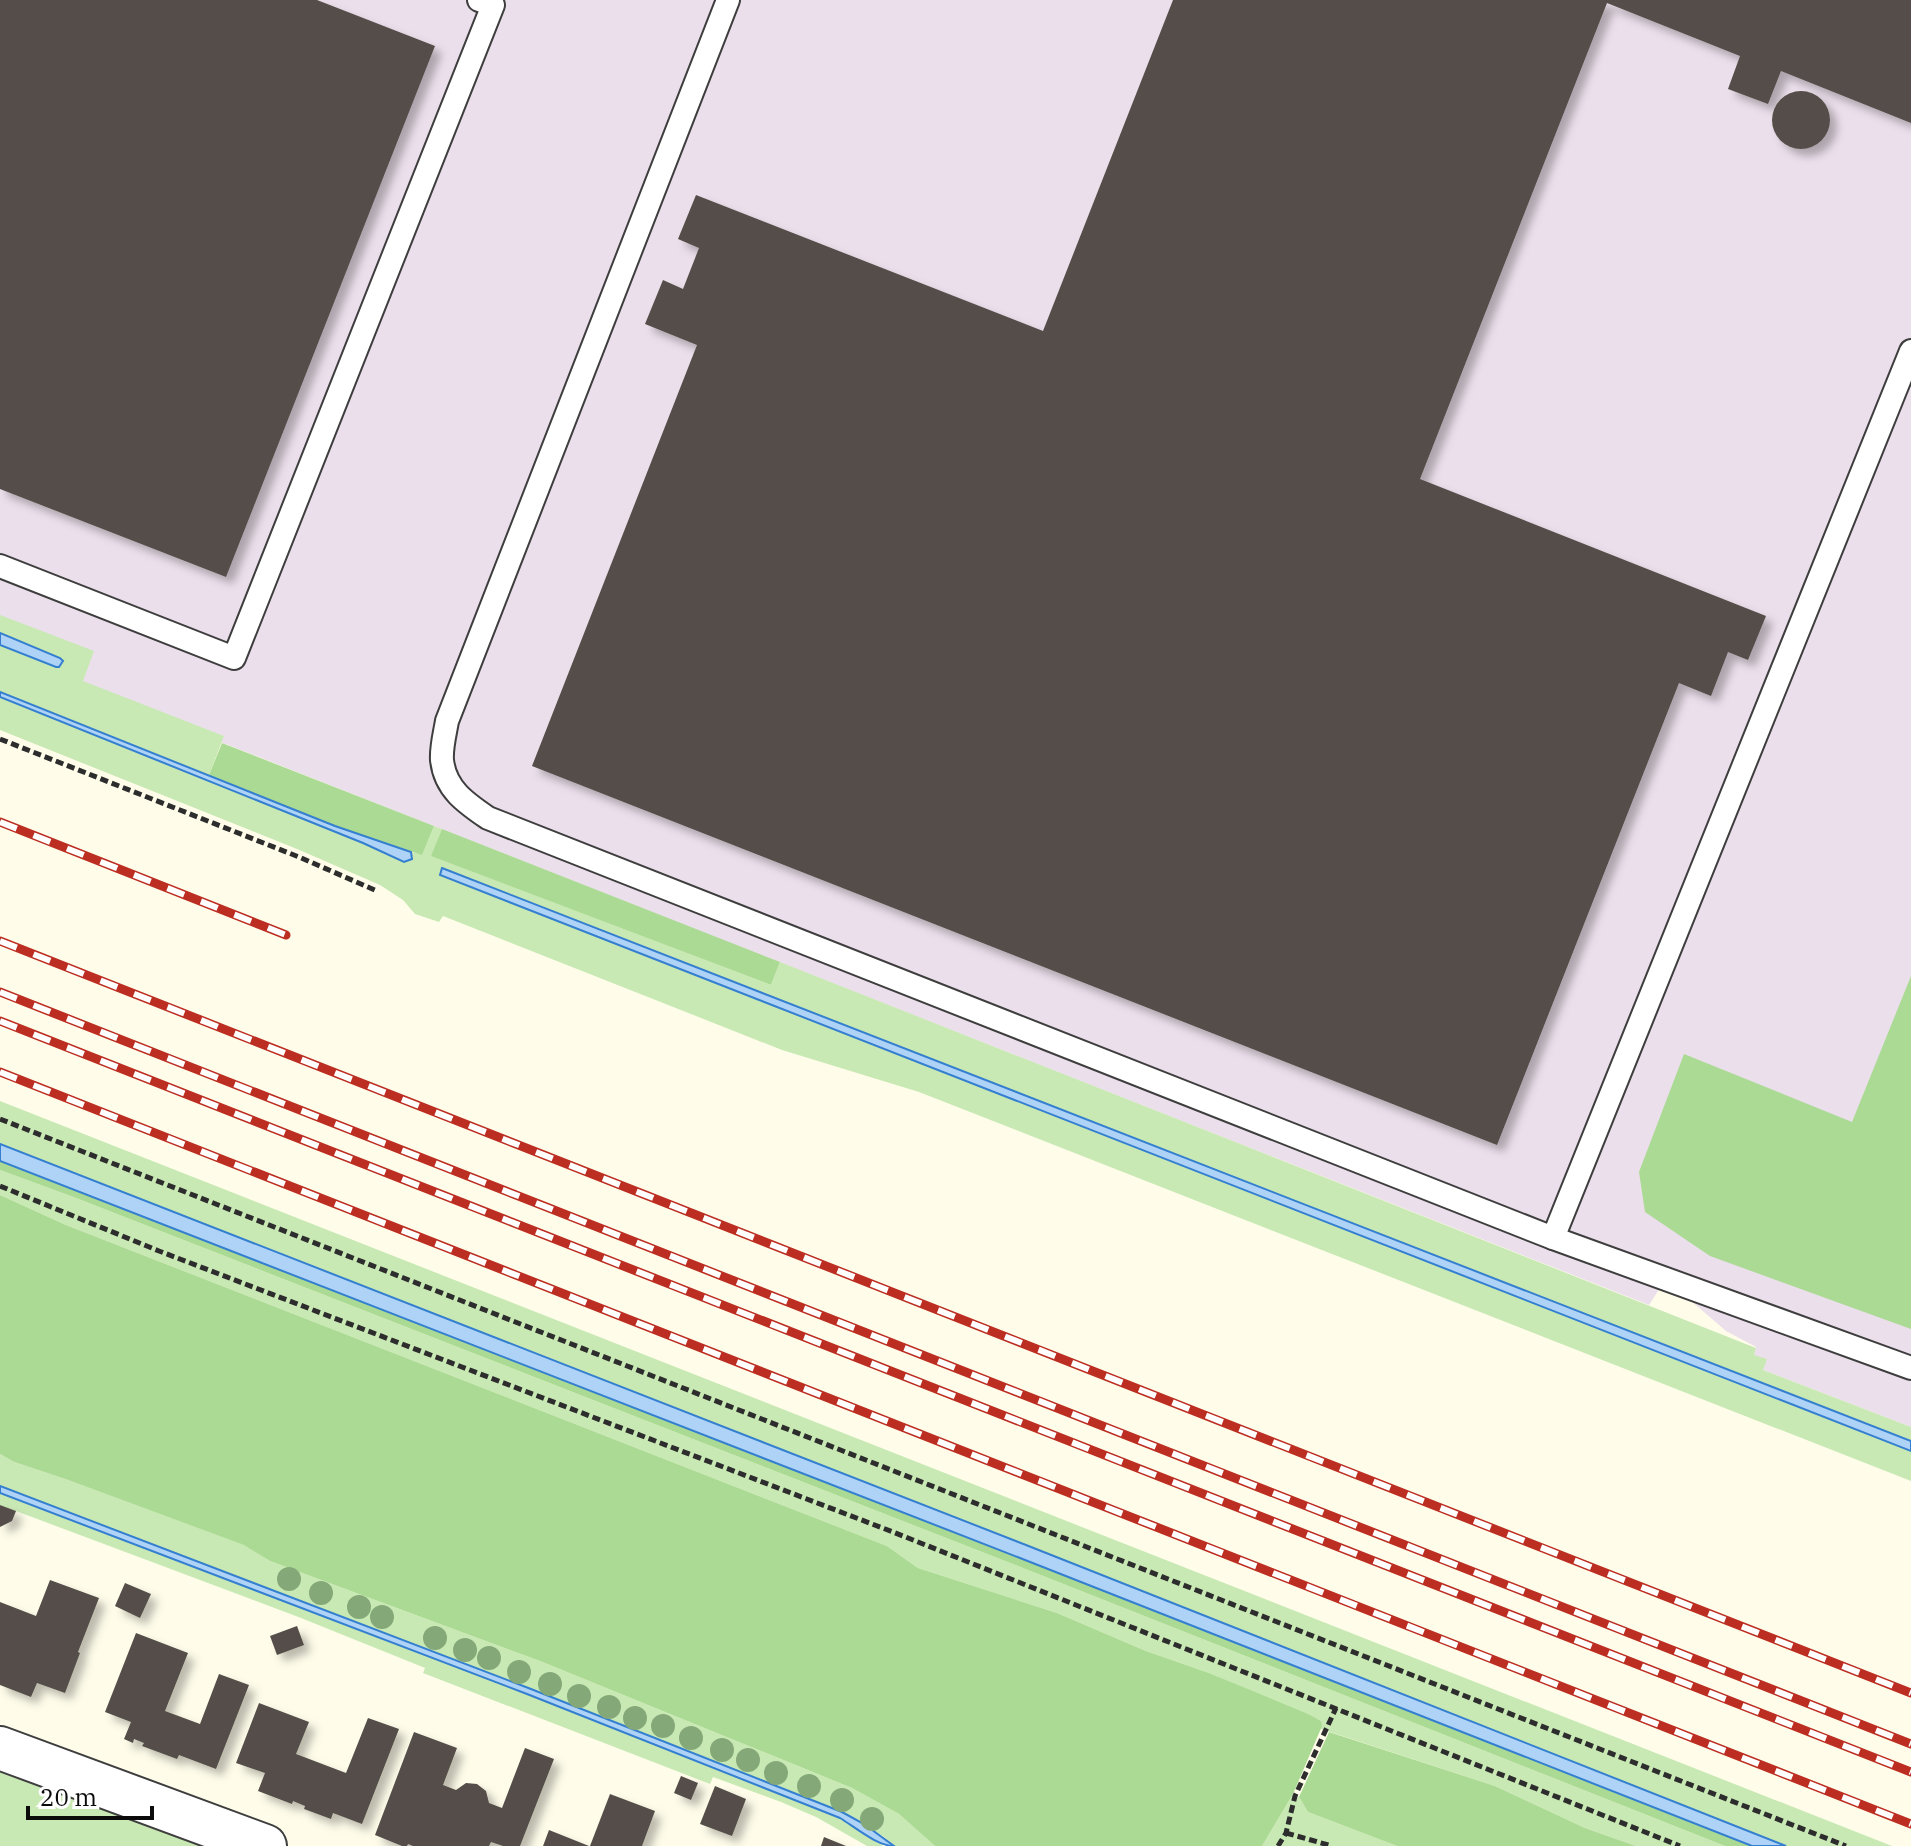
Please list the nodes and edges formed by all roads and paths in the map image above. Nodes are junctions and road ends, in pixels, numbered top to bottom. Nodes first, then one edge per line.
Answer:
1 (479, 0) edge
2 (728, 0) edge
3 (1911, 351) edge
4 (0, 566) edge
5 (0, 739) edge
6 (377, 891) dead end
7 (0, 1119) edge
8 (0, 1186) edge
9 (1553, 1238) junction
10 (1911, 1368) edge
11 (1336, 1708) junction
12 (0, 1748) edge
13 (1286, 1833) junction
14 (265, 1846) edge
15 (1278, 1846) edge
16 (1332, 1846) edge
17 (1680, 1846) edge
18 (1846, 1846) edge

1 - 4 lane
2 - 9 lane
3 - 9 lane
5 - 6 path
7 - 18 path
8 - 11 path
9 - 10 lane
11 - 13 path
11 - 17 path
12 - 14 street
13 - 15 path
13 - 16 path

